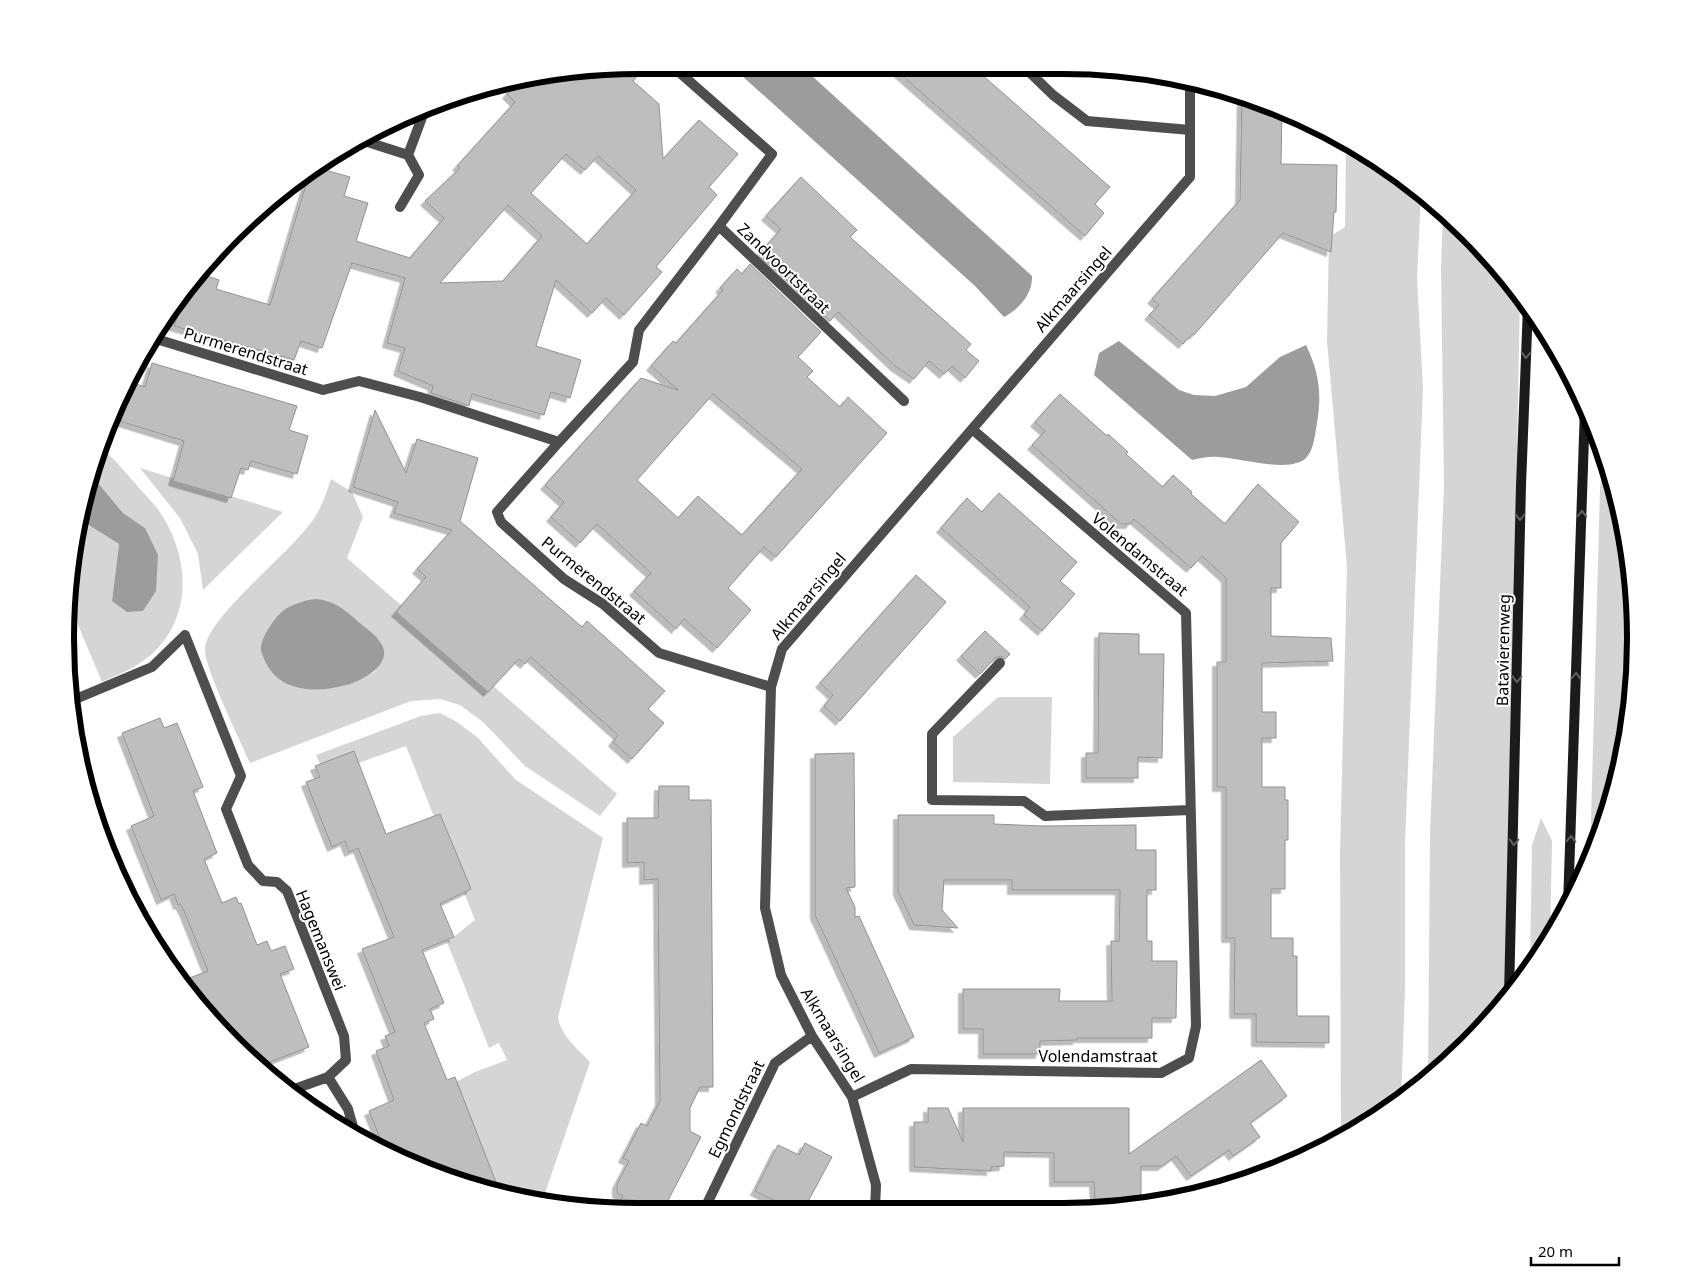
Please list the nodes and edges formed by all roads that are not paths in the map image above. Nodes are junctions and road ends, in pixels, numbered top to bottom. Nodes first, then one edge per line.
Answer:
1 (681, 74) edge
2 (1031, 74) edge
3 (1190, 89) edge
4 (422, 117) edge
5 (1190, 130) junction
6 (369, 142) edge
7 (408, 155) junction
8 (400, 207) dead end
9 (719, 226) junction
10 (1528, 319) edge
11 (159, 340) edge
12 (904, 401) dead end
13 (1584, 423) edge
14 (972, 429) junction
15 (559, 442) junction
16 (1000, 663) dead end
17 (771, 687) junction
18 (78, 698) edge
19 (1190, 810) junction
20 (1569, 889) edge
21 (1509, 984) edge
22 (812, 1036) junction
23 (328, 1077) junction
24 (296, 1088) edge
25 (852, 1097) junction
26 (353, 1126) edge
27 (707, 1203) edge
28 (875, 1203) edge

1 - 9 street, Zandvoortstraat
2 - 5 street
3 - 5 street, Alkmaarsingel
4 - 7 street
5 - 14 street, Alkmaarsingel
6 - 7 street
7 - 8 street
9 - 12 street, Zandvoortstraat
9 - 15 street, Purmerendstraat
10 -> 21 main road, Batavierenweg
11 - 15 street, Purmerendstraat
20 -> 13 main road
14 - 17 street, Alkmaarsingel
14 - 19 street, Volendamstraat
15 - 17 street, Purmerendstraat
16 - 19 street
17 - 22 street, Alkmaarsingel
18 - 23 street, Hagemanswei
19 - 25 street, Volendamstraat
22 - 25 street, Alkmaarsingel
22 - 27 street, Egmondstraat
23 - 24 street, Hagemanswei
23 - 26 street
25 - 28 street, Alkmaarsingel

